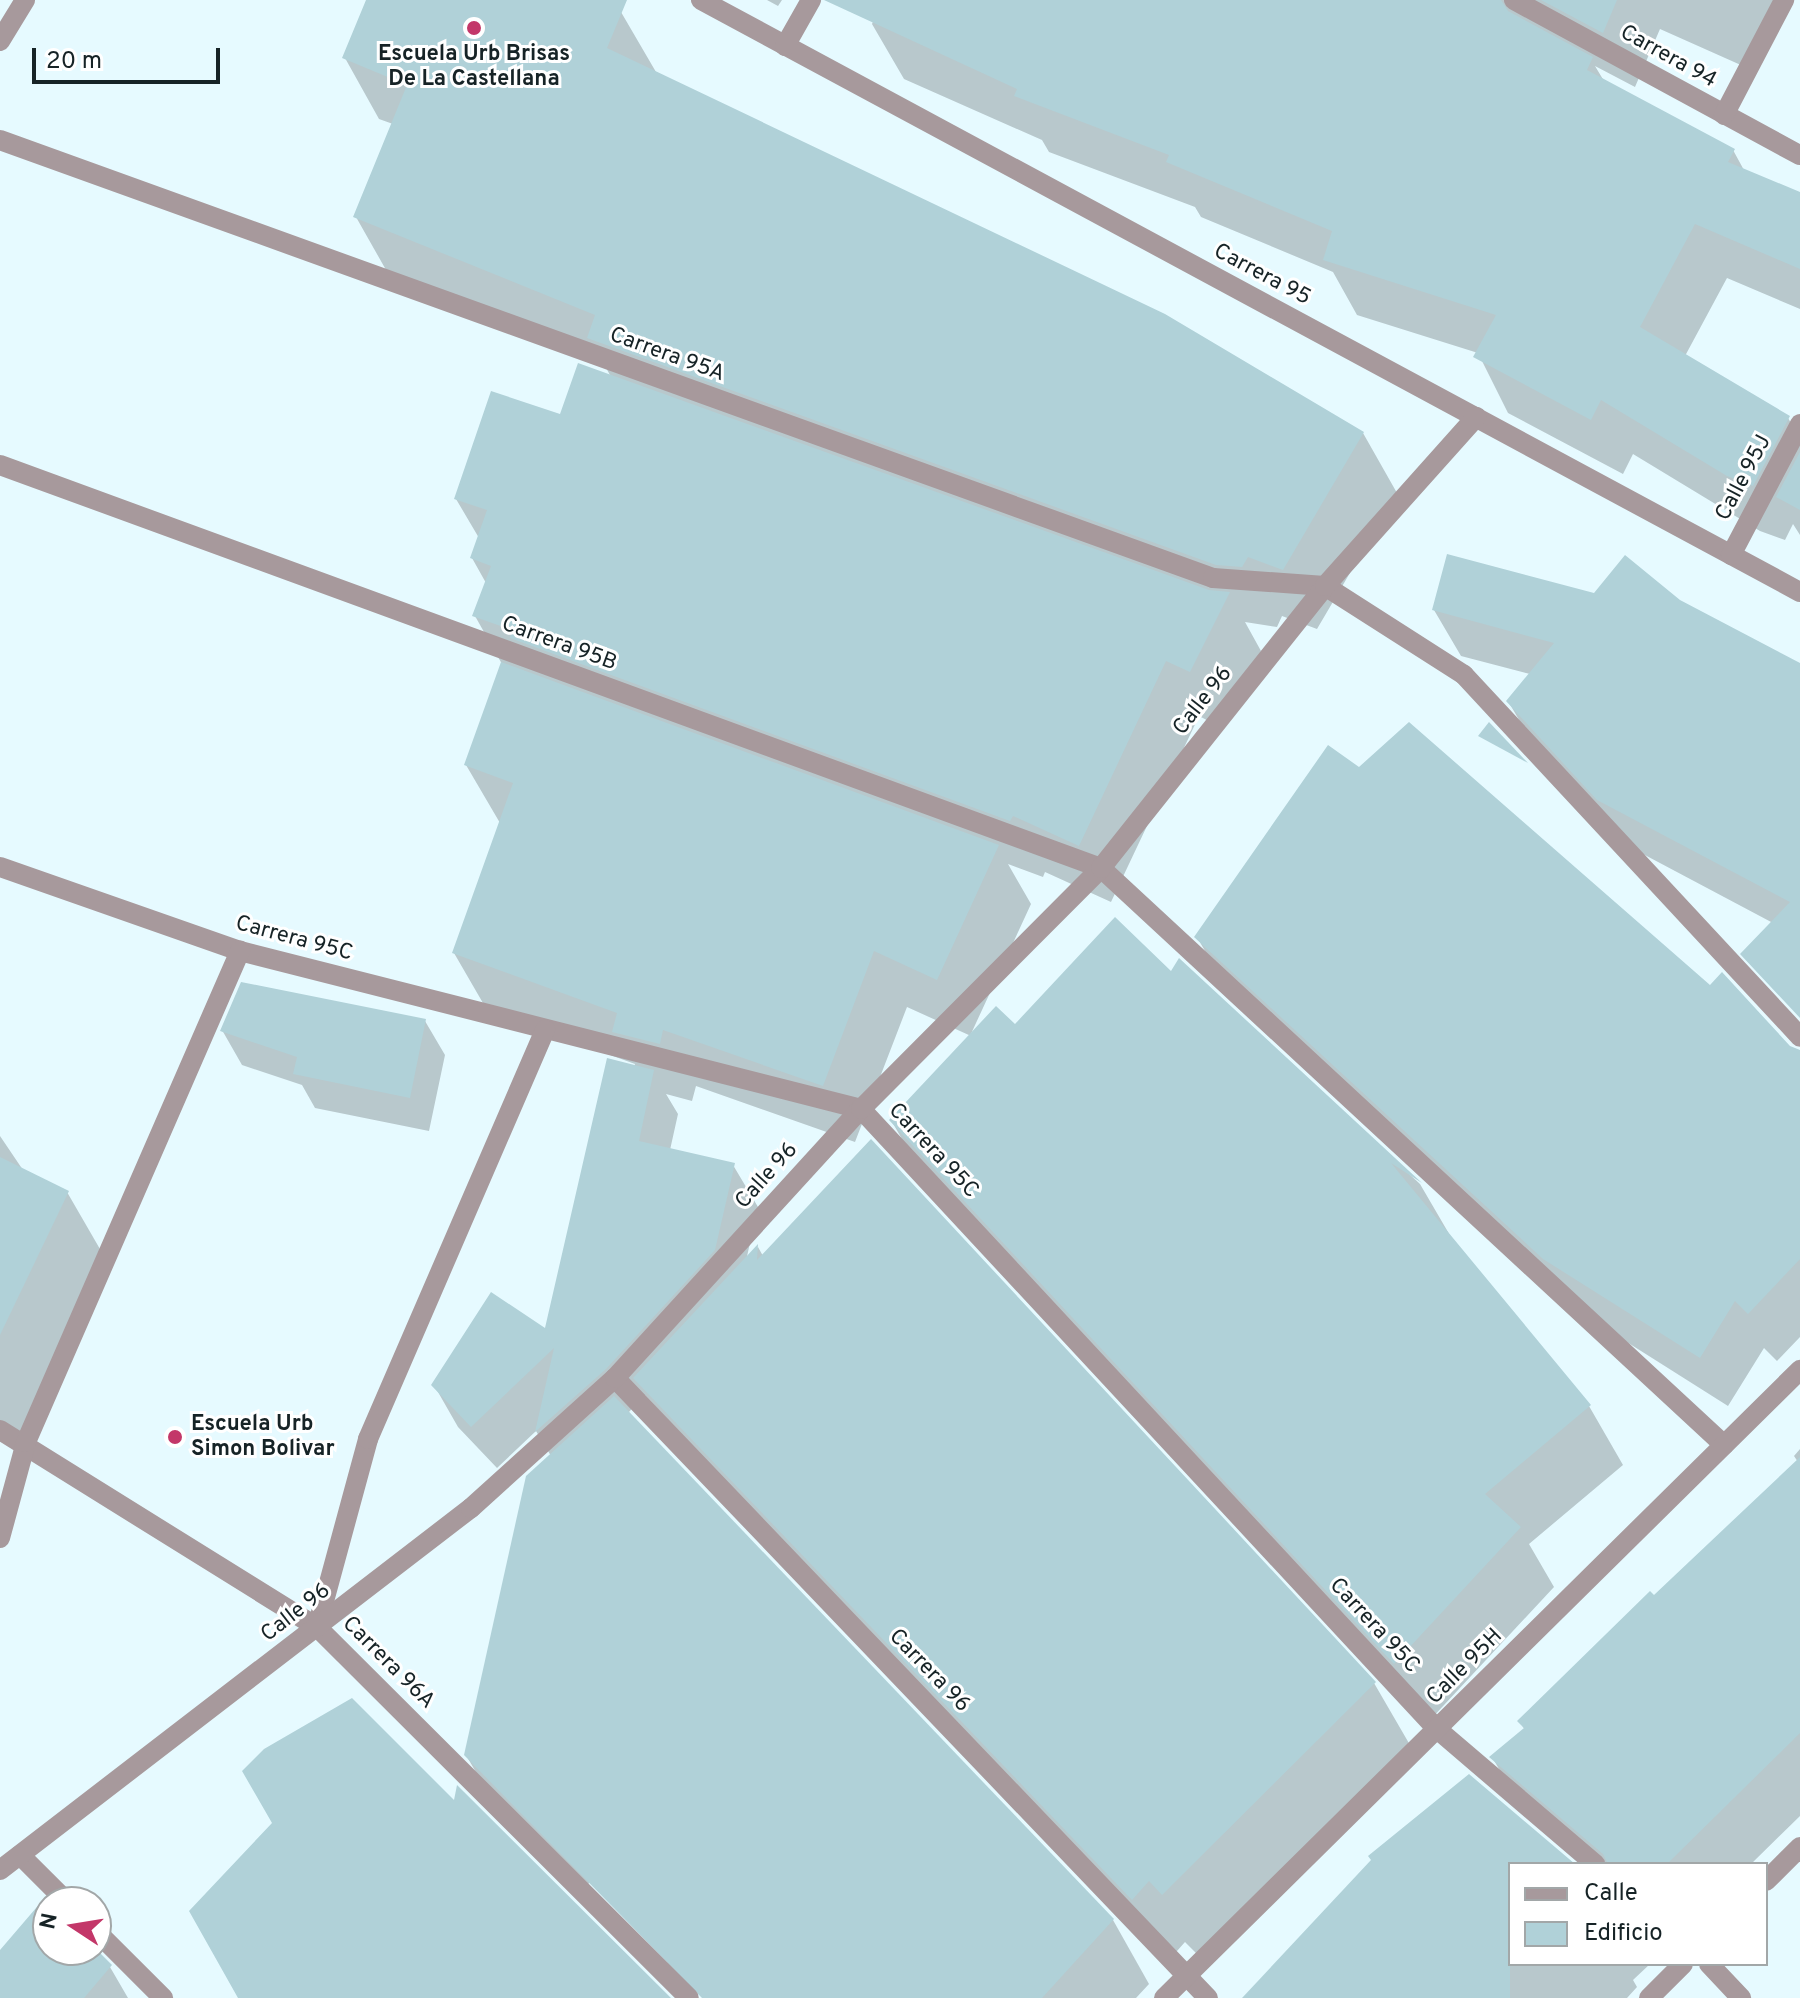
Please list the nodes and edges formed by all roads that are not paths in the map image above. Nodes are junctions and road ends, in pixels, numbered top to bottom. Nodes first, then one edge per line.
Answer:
1 (25, 0) edge
2 (701, 0) edge
3 (811, 0) edge
4 (1514, 0) edge
5 (1784, 0) edge
6 (0, 41) edge
7 (785, 46) junction
8 (1724, 115) junction
9 (0, 140) edge
10 (1800, 155) edge
11 (1476, 417) junction
12 (1800, 424) edge
13 (0, 465) edge
14 (1731, 555) junction
15 (1325, 586) junction
16 (1800, 592) edge
17 (0, 867) edge
18 (1101, 868) junction
19 (240, 951) junction
20 (545, 1030) junction
21 (1800, 1037) edge
22 (861, 1109) junction
23 (1800, 1370) edge
24 (615, 1378) junction
25 (0, 1430) edge
26 (26, 1442) junction
27 (1724, 1445) junction
28 (0, 1538) edge
29 (317, 1627) junction
30 (1437, 1729) junction
31 (1800, 1847) edge
32 (20, 1855) junction
33 (1593, 1862) edge
34 (0, 1870) edge
35 (1768, 1879) edge
36 (51, 1886) edge
37 (112, 1947) edge
38 (1681, 1966) edge
39 (1711, 1966) edge
40 (1187, 1976) junction
41 (163, 1998) edge
42 (689, 1998) edge
43 (1164, 1998) edge
44 (1208, 1998) edge
45 (1649, 1998) edge
46 (1741, 1998) edge

1 - 6 street
2 - 7 street, Carrera 95
3 - 7 street
4 - 8 street, Carrera 94
5 - 8 street
7 - 11 street, Carrera 95
8 - 10 street, Carrera 94
9 - 15 street, Carrera 95A
11 - 14 street, Carrera 95
11 - 15 street, Calle 96
12 - 14 street, Calle 95J
13 - 18 street, Carrera 95B
14 - 16 street, Carrera 95
15 - 18 street, Calle 96
15 - 21 street
17 - 19 street, Carrera 95C
18 - 22 street, Calle 96
18 - 27 street
19 - 20 street, Carrera 95C
19 - 26 street
20 - 22 street, Carrera 95C
20 - 29 street
22 - 24 street, Calle 96
22 - 30 street, Carrera 95C
23 - 27 street, Calle 95H
24 - 29 street, Calle 96
24 - 40 street, Carrera 96
25 - 26 street, Carrera 96A
26 - 28 street
26 - 29 street, Carrera 96A
27 - 30 street, Calle 95H
29 - 32 street, Calle 96
29 - 42 street, Carrera 96A
30 - 33 street, Carrera 95C
30 - 40 street, Calle 95H
31 - 35 street
32 - 34 street, Calle 96
32 - 36 street
37 - 41 street
38 - 45 street
39 - 46 street
40 - 43 street, Calle 95H
40 - 44 street, Carrera 96

